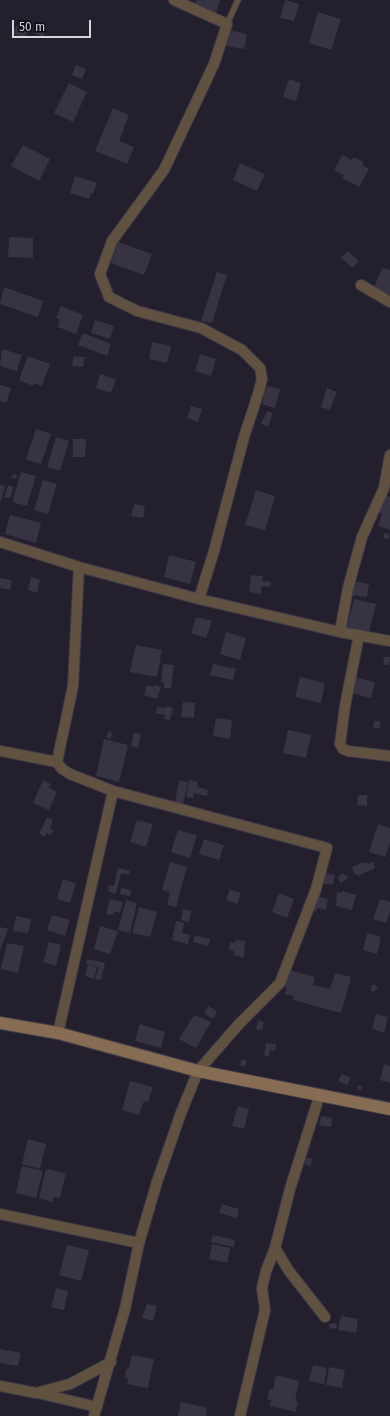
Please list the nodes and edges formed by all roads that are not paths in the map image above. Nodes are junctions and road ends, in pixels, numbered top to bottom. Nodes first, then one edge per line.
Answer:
1 (174, 0) edge
2 (238, 0) edge
3 (227, 24) junction
4 (361, 285) dead end
5 (390, 302) edge
6 (390, 456) edge
7 (0, 542) edge
8 (79, 567) junction
9 (199, 599) junction
10 (340, 632) junction
11 (359, 635) junction
12 (390, 641) edge
13 (0, 751) edge
14 (390, 756) edge
15 (57, 762) junction
16 (114, 791) junction
17 (0, 1023) edge
18 (58, 1033) junction
19 (198, 1071) junction
20 (320, 1094) junction
21 (390, 1109) edge
22 (0, 1214) edge
23 (139, 1243) junction
24 (275, 1248) junction
25 (325, 1317) dead end
26 (111, 1362) junction
27 (0, 1386) edge
28 (36, 1393) junction
29 (96, 1411) edge
30 (240, 1416) edge

1 - 3 street
2 - 3 lane
3 - 9 street
4 - 5 street
6 - 10 street
7 - 8 street
8 - 9 street
8 - 15 street
9 - 10 street
10 - 11 street
11 - 12 street
11 - 14 street
13 - 15 street
15 - 16 street
16 - 18 street
16 - 19 street
17 - 18 main road
18 - 19 main road
19 - 20 main road
19 - 23 street
20 - 21 main road
20 - 24 street
22 - 23 street
23 - 26 street
24 - 25 street
24 - 30 street
26 - 28 street
26 - 29 street
27 - 28 street
28 - 29 street

